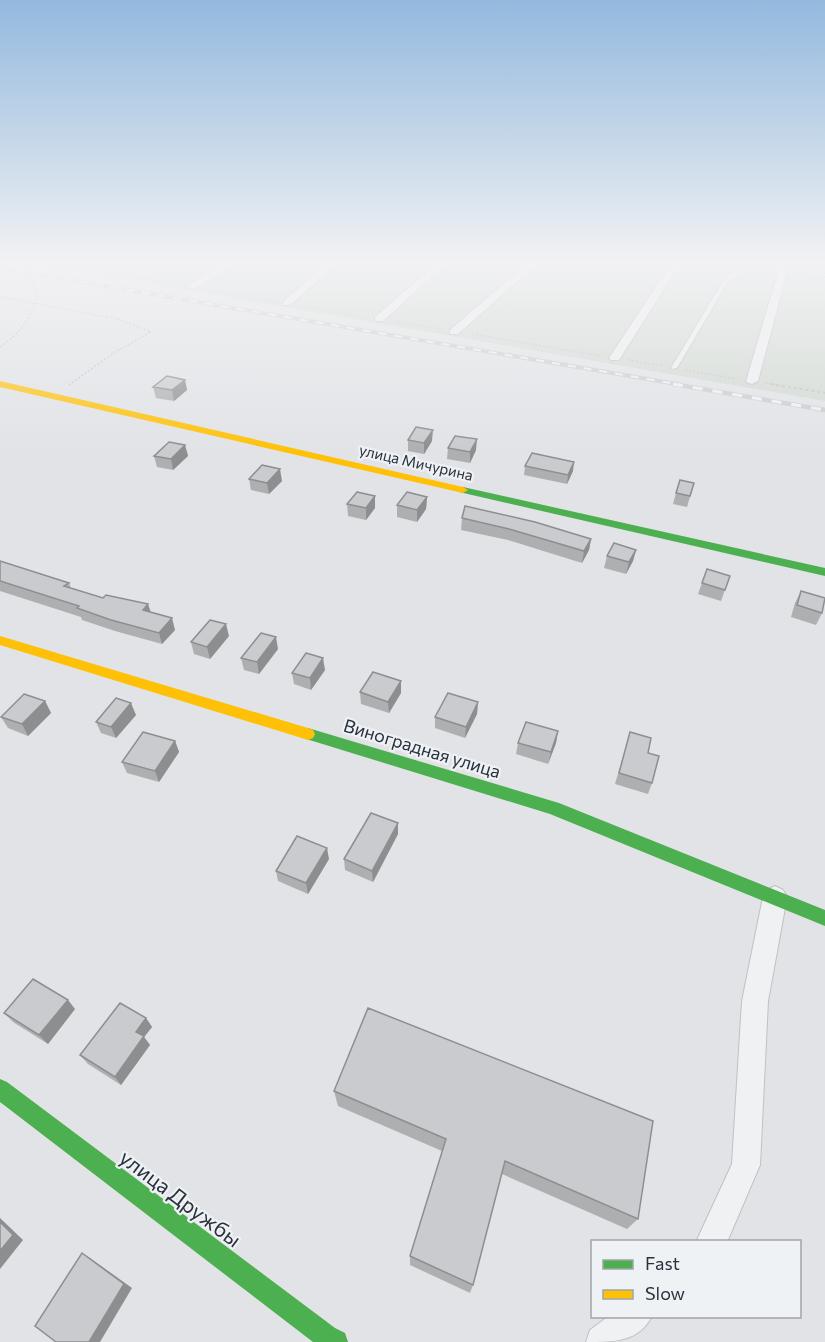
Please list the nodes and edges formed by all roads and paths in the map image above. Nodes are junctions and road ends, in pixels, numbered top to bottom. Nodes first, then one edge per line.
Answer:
1 (24, 327) edge
2 (137, 327) edge
3 (423, 327) edge
4 (460, 327) edge
5 (635, 327) edge
6 (699, 327) edge
7 (767, 327) edge
8 (454, 332) junction
9 (0, 347) edge
10 (615, 358) junction
11 (674, 368) junction
12 (752, 381) junction
13 (0, 384) edge
14 (825, 393) edge
15 (57, 397) junction
16 (825, 572) edge
17 (0, 640) edge
18 (775, 897) junction
19 (825, 918) edge
20 (0, 1089) edge
21 (712, 1240) edge
22 (635, 1318) edge
23 (336, 1342) edge
24 (602, 1342) edge

1 - 9 path
2 - 15 path
3 - 8 path
4 - 8 street
5 - 10 street
6 - 11 lane
7 - 12 street
8 - 10 path
10 - 11 path
11 - 12 path
12 - 14 path
13 - 15 street, улица Мичурина
15 - 16 street, улица Мичурина
17 - 18 street, Виноградная улица
18 - 19 street, Виноградная улица
18 - 21 street
20 - 23 street, улица Дружбы
22 - 24 street

